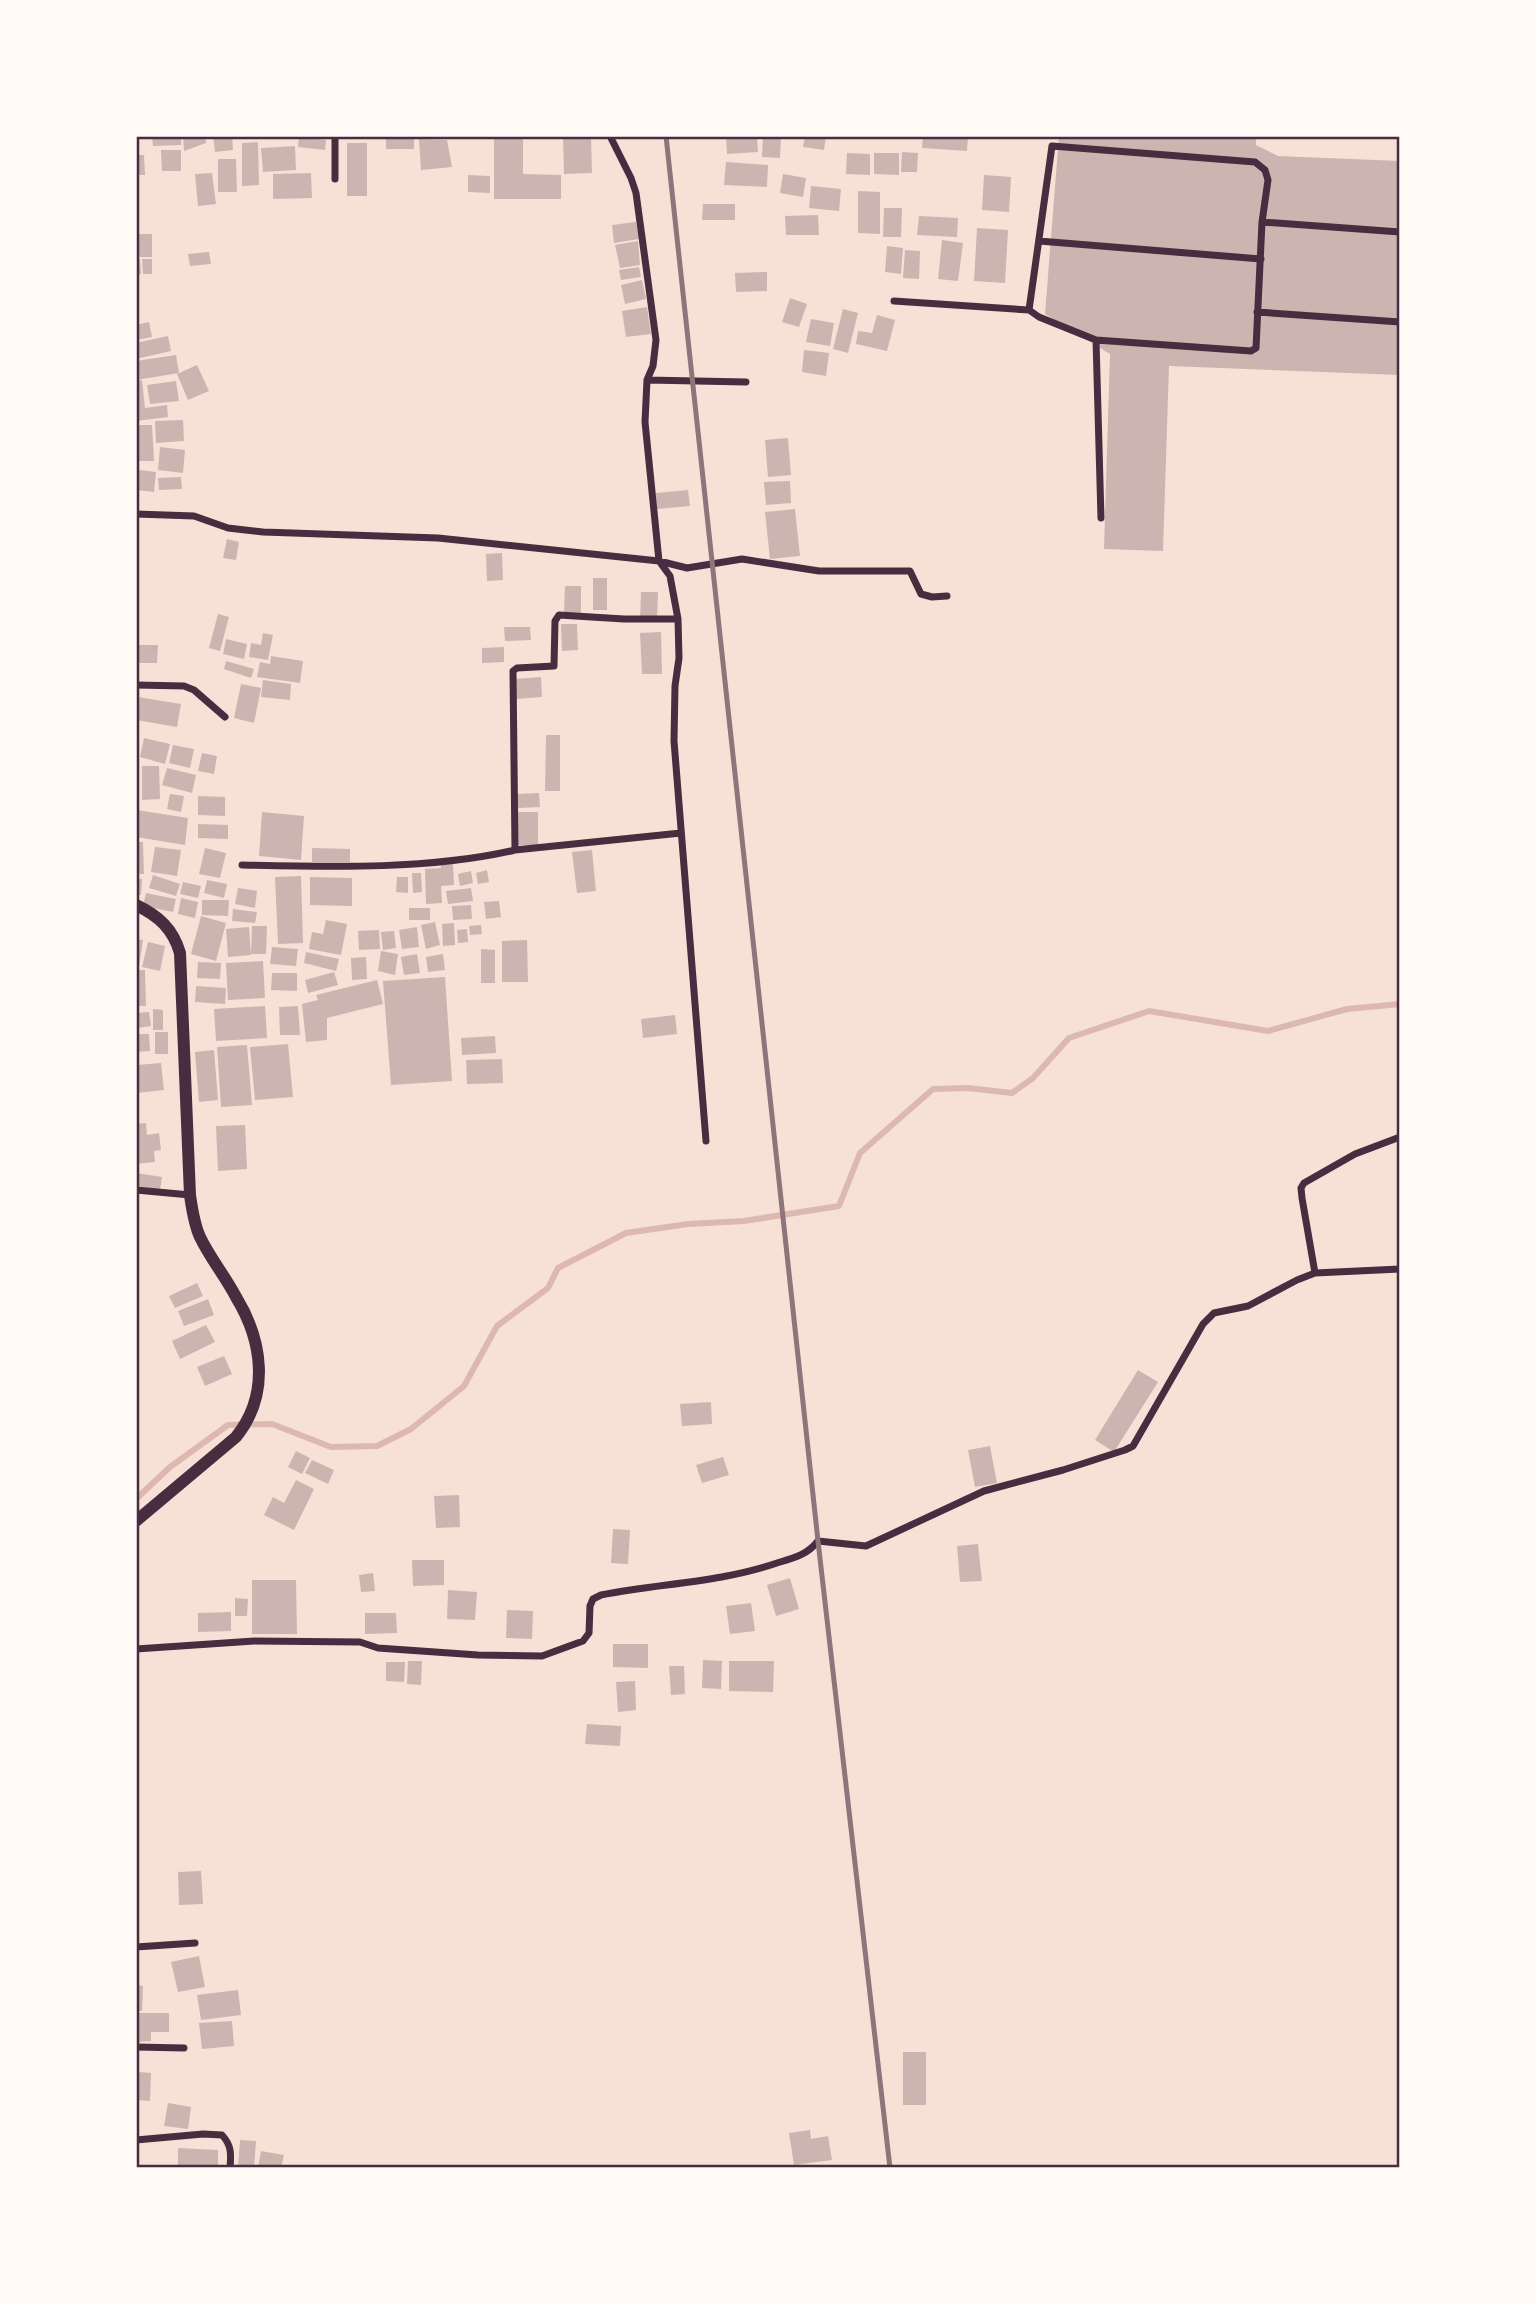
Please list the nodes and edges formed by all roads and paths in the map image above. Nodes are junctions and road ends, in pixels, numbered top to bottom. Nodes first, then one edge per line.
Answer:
1 (335, 136) edge
2 (610, 136) edge
3 (1050, 136) edge
4 (1052, 146) junction
5 (335, 179) dead end
6 (1262, 222) junction
7 (1399, 232) edge
8 (1039, 241) junction
9 (1261, 260) junction
10 (894, 301) dead end
11 (1029, 310) junction
12 (1257, 312) junction
13 (1399, 322) edge
14 (1096, 340) junction
15 (647, 380) junction
16 (746, 382) dead end
17 (136, 514) edge
18 (1101, 518) dead end
19 (659, 561) junction
20 (947, 596) dead end
21 (678, 619) junction
22 (136, 685) edge
23 (225, 717) dead end
24 (681, 834) junction
25 (515, 850) junction
26 (242, 866) dead end
27 (136, 905) edge
28 (1399, 1137) edge
29 (706, 1141) dead end
30 (136, 1190) edge
31 (190, 1195) junction
32 (1399, 1269) edge
33 (1315, 1273) junction
34 (136, 1521) edge
35 (136, 1649) edge
36 (195, 1943) dead end
37 (136, 1947) edge
38 (136, 2047) edge
39 (184, 2048) dead end
40 (136, 2140) edge
41 (230, 2168) edge

1 - 5 street
2 - 15 street
3 - 4 street
4 - 6 street
4 - 8 street
6 - 7 street
6 - 9 street
8 - 9 street
8 - 11 street
9 - 12 street
10 - 11 street
11 - 14 street
12 - 13 street
12 - 14 street
14 - 18 street
15 - 16 street
15 - 19 street
17 - 19 street
19 - 20 street
19 - 21 street
21 - 24 street
21 - 25 street
22 - 23 street
24 - 25 street
24 - 29 street
25 - 26 street
27 - 31 street
28 - 33 street
30 - 31 street
31 - 34 street
32 - 33 street
33 - 35 street
36 - 37 street
38 - 39 street
40 - 41 street

